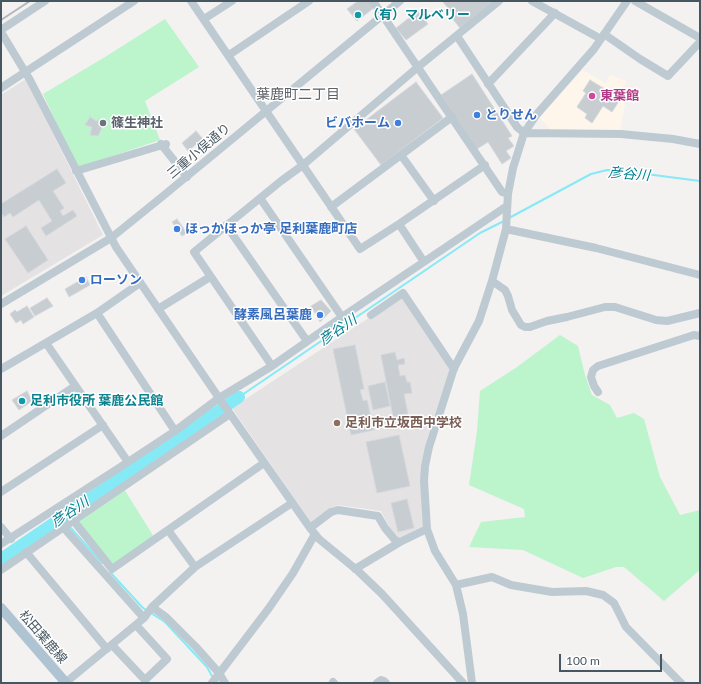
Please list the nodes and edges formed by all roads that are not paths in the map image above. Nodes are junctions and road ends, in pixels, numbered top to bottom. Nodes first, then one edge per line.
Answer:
1 (45, 1) edge
2 (134, 1) edge
3 (191, 1) edge
4 (232, 1) edge
5 (309, 1) edge
6 (373, 1) edge
7 (400, 1) edge
8 (499, 1) edge
9 (532, 1) edge
10 (627, 1) edge
11 (635, 1) edge
12 (555, 13) junction
13 (382, 16) junction
14 (204, 19) junction
15 (1, 31) edge
16 (457, 36) junction
17 (603, 37) junction
18 (700, 38) edge
19 (700, 42) edge
20 (229, 55) junction
21 (418, 67) junction
22 (25, 72) junction
23 (488, 84) junction
24 (1, 88) edge
25 (266, 111) junction
26 (452, 117) junction
27 (524, 133) junction
28 (700, 144) edge
29 (401, 155) junction
30 (303, 165) junction
31 (485, 165) junction
32 (76, 171) junction
33 (186, 177) junction
34 (508, 194) junction
35 (260, 198) junction
36 (434, 200) junction
37 (331, 207) junction
38 (507, 209) junction
39 (400, 224) junction
40 (226, 225) junction
41 (506, 227) junction
42 (111, 238) junction
43 (424, 262) junction
44 (700, 274) edge
45 (210, 277) junction
46 (492, 281) junction
47 (140, 283) junction
48 (1, 304) edge
49 (158, 309) junction
50 (97, 313) junction
51 (700, 313) edge
52 (371, 315) dead end
53 (342, 317) junction
54 (700, 336) edge
55 (307, 341) junction
56 (46, 343) junction
57 (272, 366) junction
58 (1, 368) edge
59 (454, 369) junction
60 (75, 386) junction
61 (598, 392) dead end
62 (220, 400) junction
63 (228, 412) junction
64 (103, 425) junction
65 (175, 431) junction
66 (1, 436) edge
67 (128, 462) junction
68 (264, 463) junction
69 (1, 492) edge
70 (292, 503) junction
71 (73, 520) junction
72 (1, 528) edge
73 (64, 528) junction
74 (427, 529) junction
75 (168, 530) junction
76 (312, 531) junction
77 (11, 539) junction
78 (400, 542) junction
79 (1, 544) edge
80 (26, 552) junction
81 (195, 567) junction
82 (355, 568) junction
83 (1, 570) edge
84 (456, 585) junction
85 (152, 607) junction
86 (1, 608) edge
87 (144, 618) junction
88 (136, 625) junction
89 (110, 646) junction
90 (219, 673) junction
91 (66, 683) edge
92 (212, 683) edge
93 (225, 683) edge
94 (377, 683) edge
95 (386, 683) edge
96 (463, 683) edge
97 (472, 683) edge
98 (681, 683) edge

1 - 15 street
2 - 22 street
3 - 14 street
4 - 14 street
5 - 20 street
6 - 13 street
7 - 13 street, 三重小俣通り
8 - 16 street
9 - 12 street
10 - 17 street
11 - 18 street
12 - 17 street
12 - 23 street
13 - 21 street
13 - 25 street, 三重小俣通り
14 - 20 street
15 - 22 street
16 - 21 street
16 - 23 street
17 - 19 street
17 - 27 street
20 - 25 street
21 - 26 street
21 - 30 street
22 - 24 street
22 - 32 street
23 - 27 street
25 - 30 street
25 - 33 street, 三重小俣通り
26 - 29 street
26 - 31 street
27 - 28 street
27 - 34 street
29 - 36 street
29 - 37 street
30 - 35 street
30 - 37 street
31 - 34 street
31 - 36 street
32 - 33 street
32 - 42 street
33 - 42 street, 三重小俣通り
34 - 38 street
35 - 40 street
35 - 53 street
36 - 39 street
37 - 39 street
38 - 41 street
38 - 43 street
39 - 43 street
40 - 45 street
40 - 55 street
41 - 44 street
41 - 46 street
42 - 47 street
42 - 48 street, 三重小俣通り
43 - 53 street
45 - 49 street
45 - 57 street
46 - 51 street
46 - 59 street
47 - 49 street
47 - 50 street
49 - 62 street
50 - 56 street
50 - 65 street
52 - 59 street
53 - 55 street
54 - 61 street
55 - 57 street
56 - 58 street
56 - 60 street
57 - 62 street
59 - 74 street
60 - 64 street
60 - 66 street
62 - 63 street
62 - 65 street
63 - 68 street
63 - 71 street
64 - 67 street
64 - 69 street
65 - 67 street
67 - 77 street
68 - 70 street
68 - 75 street
70 - 76 street
70 - 81 street
71 - 73 street
71 - 75 street
72 - 77 street
73 - 80 street
73 - 87 street
74 - 78 street
74 - 84 street
75 - 81 street
76 - 78 street
76 - 82 street
76 - 90 street
77 - 79 street
78 - 82 street
80 - 83 street
80 - 89 street
81 - 85 street
82 - 96 street
84 - 97 street
84 - 98 street
85 - 87 street
85 - 90 street
86 - 91 main road, 松田葉鹿線
87 - 88 street
88 - 89 street
88 - 89 street
89 - 91 street
90 - 92 street
90 - 93 street
94 - 95 street

